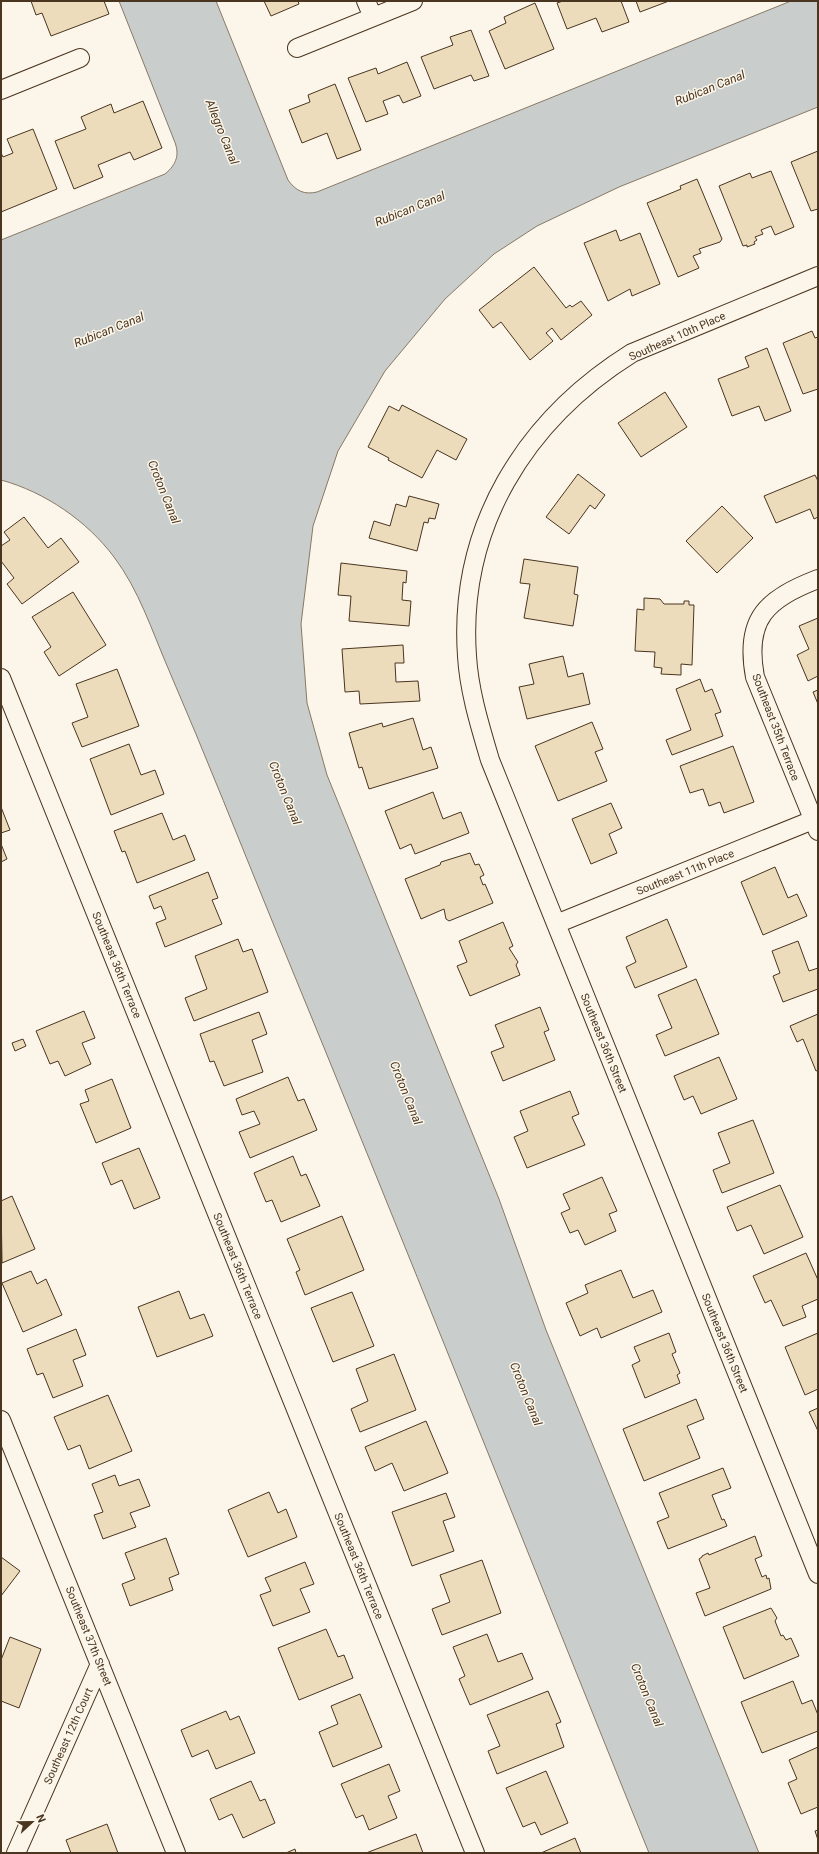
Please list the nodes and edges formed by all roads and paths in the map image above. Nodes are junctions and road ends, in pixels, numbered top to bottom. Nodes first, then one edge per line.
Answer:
1 (413, 1) edge
2 (370, 9) edge
3 (297, 48) dead end
4 (80, 58) dead end
5 (2, 86) edge
6 (818, 276) edge
7 (497, 498) joint
8 (818, 578) edge
9 (1, 678) edge
10 (816, 826) edge
11 (556, 924) junction
12 (1, 1420) edge
13 (818, 1574) edge
14 (100, 1664) junction
15 (16, 1853) edge
16 (176, 1853) edge
17 (475, 1853) edge

1 - 2 street
2 - 3 street
4 - 5 street
6 - 7 street, Southeast 10th Place
7 - 11 street, Southeast 36th Street
8 - 10 street, Southeast 35th Terrace
9 - 17 street, Southeast 36th Terrace
10 - 11 street, Southeast 11th Place
11 - 13 street, Southeast 36th Street
12 - 14 street, Southeast 37th Street
14 - 15 street, Southeast 12th Court
14 - 16 street, Southeast 37th Street

